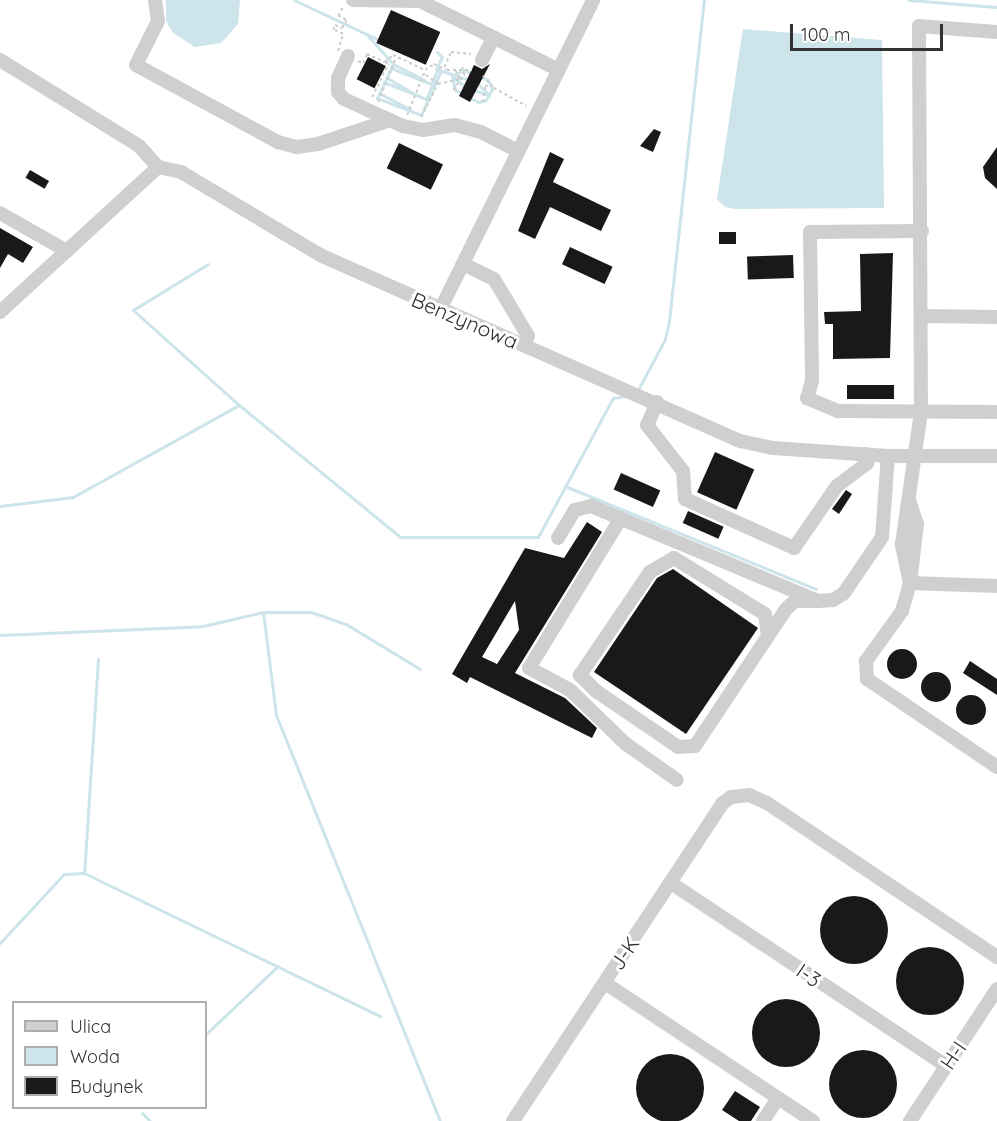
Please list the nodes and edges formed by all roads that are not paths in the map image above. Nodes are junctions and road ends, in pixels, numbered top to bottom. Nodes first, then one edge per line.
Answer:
1 (155, 0) edge
2 (590, 1) edge
3 (348, 2) edge
4 (997, 32) edge
5 (493, 38) junction
6 (348, 56) road end
7 (484, 57) road end
8 (0, 60) edge
9 (559, 70) junction
10 (391, 113) junction
11 (518, 151) junction
12 (158, 167) junction
13 (0, 213) edge
14 (922, 231) junction
15 (67, 251) junction
16 (463, 264) junction
17 (440, 310) junction
18 (0, 312) edge
19 (922, 316) junction
20 (997, 318) edge
21 (524, 345) junction
22 (657, 402) junction
23 (921, 412) junction
24 (997, 412) edge
25 (866, 454) junction
26 (888, 456) junction
27 (997, 456) edge
28 (915, 457) junction
29 (621, 518) junction
30 (558, 538) dead end
31 (910, 583) junction
32 (997, 586) edge
33 (818, 601) junction
34 (784, 612) junction
35 (765, 614) junction
36 (768, 636) junction
37 (997, 767) edge
38 (677, 780) dead end
39 (671, 883) junction
40 (997, 957) edge
41 (605, 982) junction
42 (997, 989) edge
43 (946, 1066) junction
44 (778, 1098) junction
45 (513, 1121) edge
46 (763, 1121) edge
47 (813, 1121) edge
48 (910, 1121) edge

1 - 10 street
2 - 9 street
3 - 5 street
4 - 14 street
5 - 7 street
5 - 9 street
6 - 10 street
8 - 12 street
9 - 11 street
10 - 11 street
11 - 16 street
12 - 15 street
12 - 17 street, Benzynowa
13 - 15 street
14 - 19 street
14 - 23 street
15 - 18 street
16 - 17 street
16 - 21 street
17 - 21 street, Benzynowa
19 - 20 street
19 - 23 street
21 - 22 street, Benzynowa
22 - 25 street, Benzynowa
22 - 25 street
23 - 24 street
23 - 28 street
25 - 26 street, Benzynowa
26 - 28 street, Benzynowa
26 - 33 street
27 - 28 street, Benzynowa
28 - 31 street
29 - 30 street
29 - 33 street
29 - 38 street
31 - 32 street
31 - 37 street
33 - 34 street
34 - 35 street
34 - 36 street
35 - 36 street
35 - 36 street
39 - 40 street, J-K
39 - 41 street, J-K
39 - 43 street, I-3
41 - 44 street
41 - 45 street, J-K
42 - 43 street, H-I
43 - 48 street, H-I
44 - 46 street
44 - 47 street

